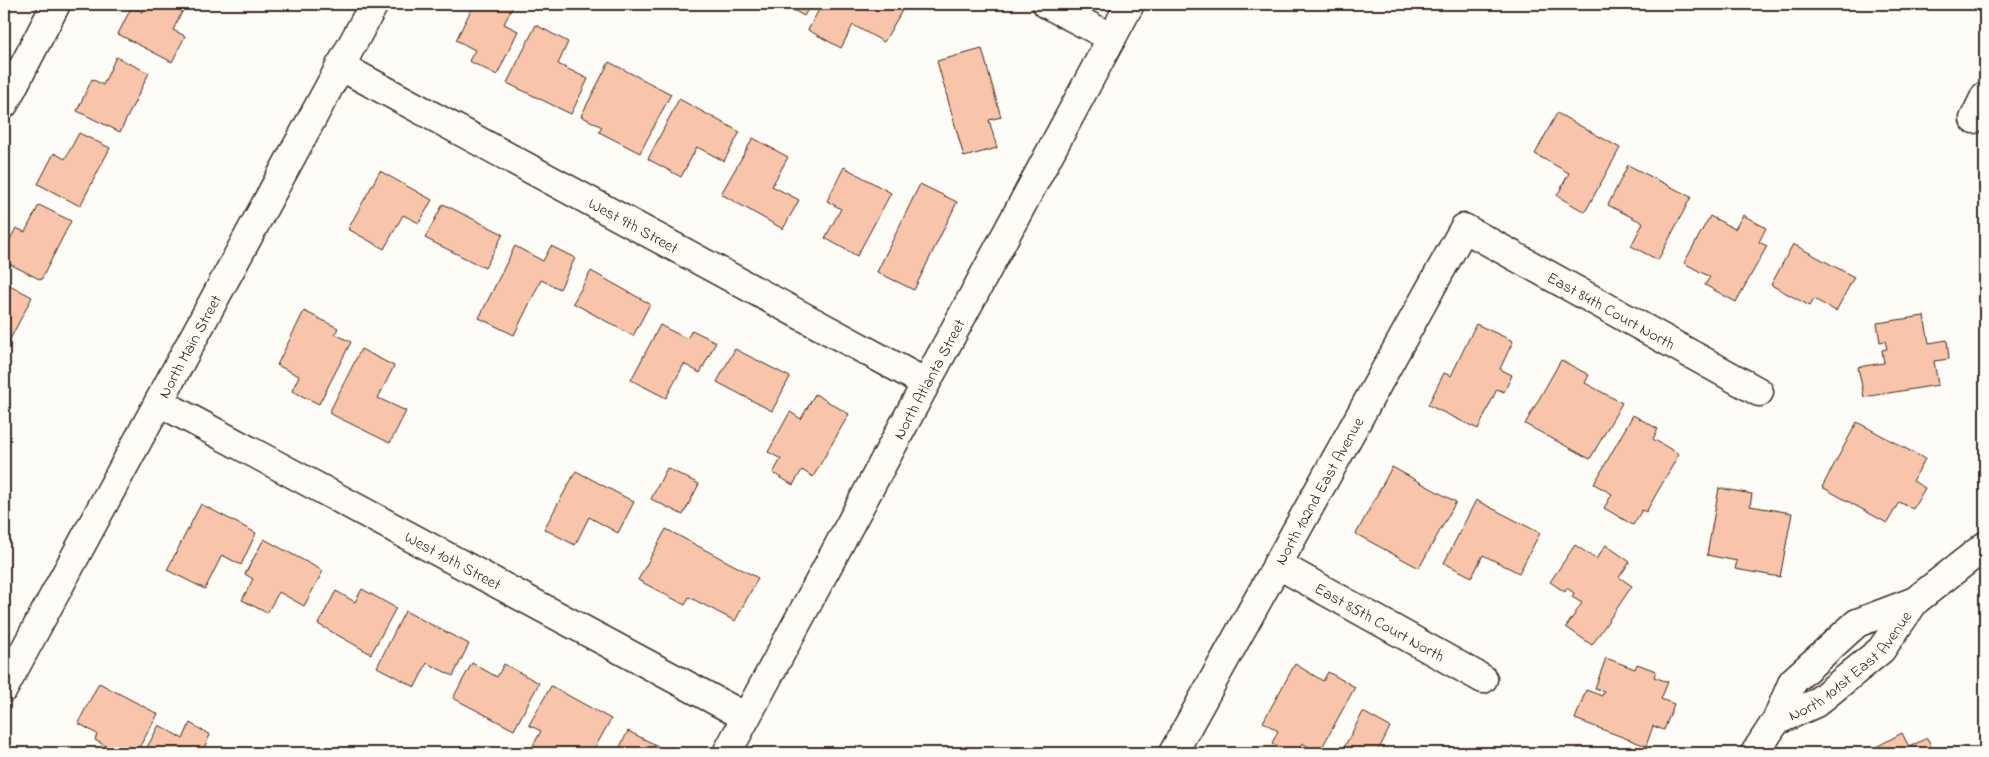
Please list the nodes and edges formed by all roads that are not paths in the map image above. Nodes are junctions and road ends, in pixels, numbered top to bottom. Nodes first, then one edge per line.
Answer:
1 (56, 4) edge
2 (374, 4) edge
3 (1047, 4) edge
4 (1130, 4) edge
5 (1112, 38) junction
6 (340, 66) junction
7 (4, 104) edge
8 (1464, 228) joint
9 (926, 383) junction
10 (1759, 392) dead end
11 (159, 402) junction
12 (1985, 546) edge
13 (1277, 564) junction
14 (1915, 601) junction
15 (1821, 656) junction
16 (1483, 679) dead end
17 (1844, 680) junction
18 (4, 688) edge
19 (746, 717) junction
20 (1776, 722) junction
21 (727, 753) edge
22 (1173, 753) edge
23 (1755, 753) edge

1 - 7 street
2 - 6 street, North Main Street
3 - 5 street
4 - 5 street, North Atlanta Street
5 - 9 street, North Atlanta Street
6 - 9 street, West 9th Street
6 - 11 street, North Main Street
8 - 10 street, East 84th Court North
8 - 13 street, North 102nd East Avenue
9 - 19 street, North Atlanta Street
11 - 18 street, North Main Street
11 - 19 street, West 10th Street
12 - 14 street, North 101st East Avenue
13 - 16 street, East 85th Court North
13 - 22 street, North 102nd East Avenue
14 - 15 street, North 101st East Avenue
14 - 17 street, North 101st East Avenue
15 - 17 street
15 - 20 street, North 101st East Avenue
17 - 20 street, North 101st East Avenue
19 - 21 street, North Atlanta Street
20 - 23 street, North 101st East Avenue

